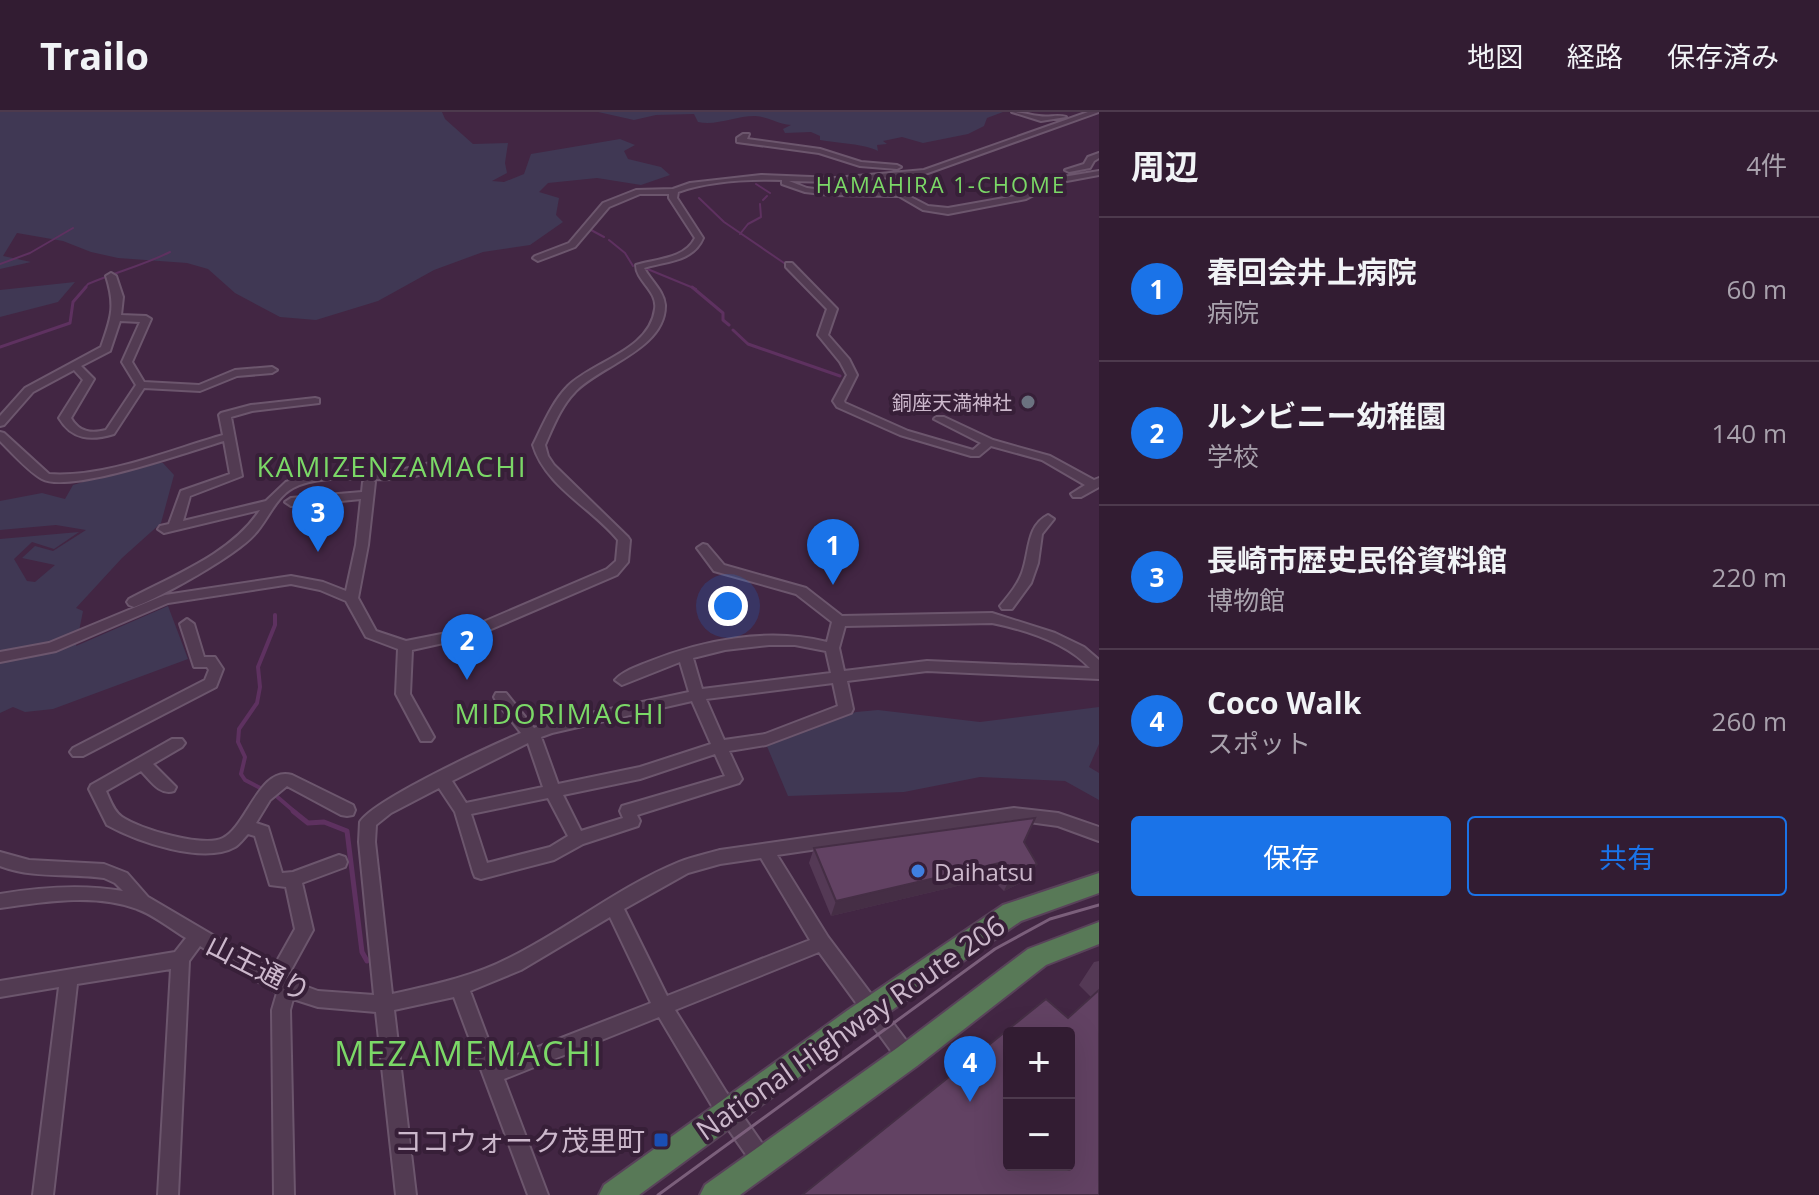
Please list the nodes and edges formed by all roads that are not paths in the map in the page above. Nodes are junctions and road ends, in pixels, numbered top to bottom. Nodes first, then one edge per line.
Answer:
1 (1016, 112) edge
2 (1093, 112) edge
3 (746, 136) dead end
4 (1099, 155) edge
5 (941, 167) junction
6 (1099, 173) edge
7 (741, 179) junction
8 (674, 191) junction
9 (1031, 191) junction
10 (538, 258) dead end
11 (789, 265) dead end
12 (111, 276) dead end
13 (116, 318) junction
14 (75, 366) junction
15 (272, 370) dead end
16 (141, 385) junction
17 (315, 401) dead end
18 (940, 419) dead end
19 (0, 423) edge
20 (0, 435) edge
21 (227, 437) junction
22 (989, 442) junction
23 (430, 467) dead end
24 (1097, 484) edge
25 (1077, 494) dead end
26 (291, 502) dead end
27 (270, 504) junction
28 (1048, 519) dead end
29 (703, 548) dead end
30 (351, 598) junction
31 (1007, 606) dead end
32 (839, 621) junction
33 (187, 624) dead end
34 (90, 633) junction
35 (405, 646) junction
36 (832, 648) junction
37 (685, 656) junction
38 (0, 657) edge
39 (1099, 672) edge
40 (837, 677) junction
41 (622, 680) dead end
42 (697, 695) junction
43 (501, 697) dead end
44 (530, 734) junction
45 (426, 737) dead end
46 (177, 743) dead end
47 (718, 747) junction
48 (78, 752) dead end
49 (142, 763) junction
50 (441, 778) junction
51 (168, 787) dead end
52 (552, 790) junction
53 (347, 810) dead end
54 (462, 810) junction
55 (245, 826) junction
56 (1099, 834) edge
57 (577, 839) junction
58 (764, 849) junction
59 (0, 859) edge
60 (339, 862) dead end
61 (293, 879) junction
62 (1099, 883) edge
63 (0, 901) edge
64 (143, 903) junction
65 (613, 904) junction
66 (1099, 933) edge
67 (198, 936) junction
68 (822, 943) junction
69 (180, 959) junction
70 (69, 977) junction
71 (281, 985) junction
72 (459, 987) junction
73 (0, 989) edge
74 (384, 1004) junction
75 (663, 1006) junction
76 (872, 1009) junction
77 (907, 1057) junction
78 (491, 1075) junction
79 (726, 1113) junction
80 (761, 1159) junction
81 (43, 1195) edge
82 (168, 1195) edge
83 (284, 1195) edge
84 (406, 1195) edge
85 (538, 1195) edge
86 (614, 1195) edge
87 (715, 1195) edge

1 - 2 street
2 - 5 street
3 - 5 street
4 - 9 street
5 - 7 street
6 - 9 street
7 - 8 street
7 - 9 street
8 - 10 street
8 - 35 street
11 - 22 street
12 - 13 street
13 - 14 street
13 - 16 street
14 - 16 street
14 - 19 street
15 - 16 street
17 - 21 street
18 - 22 street
20 - 21 street
21 - 27 street
22 - 24 street
23 - 27 street
24 - 25 street
26 - 30 street
27 - 34 street
28 - 31 street
29 - 32 street
30 - 34 street
30 - 35 street
32 - 36 street
32 - 39 street
33 - 48 street
34 - 38 street
35 - 45 street
36 - 37 street
36 - 40 street
37 - 41 street
37 - 42 street
39 - 40 street
40 - 42 street
40 - 47 street
42 - 44 street
42 - 47 street
43 - 44 street
44 - 50 street
44 - 52 street
46 - 49 street
47 - 52 street
47 - 57 street
49 - 51 street
49 - 55 street
50 - 54 street
50 - 74 street
52 - 54 street
52 - 57 street
53 - 55 street
54 - 57 street
55 - 61 street
56 - 58 street, 山王通り
58 - 65 street, 山王通り
58 - 68 street
59 - 64 street
60 - 61 street
61 - 71 street
62 - 76 highway, National Highway Route 206
63 - 64 street, 山王通り
64 - 67 street, 山王通り
65 - 72 street, 山王通り
65 - 75 street
66 - 77 highway, National Highway Route 206
67 - 69 street
67 - 71 street, 山王通り
68 - 75 street
68 - 76 street
69 - 70 street
69 - 82 street
70 - 73 street
70 - 81 street
71 - 74 street, 山王通り
71 - 83 street
72 - 74 street, 山王通り
72 - 78 street
74 - 84 street
75 - 78 street
75 - 79 street
76 - 77 street
76 - 79 highway, National Highway Route 206
77 - 80 highway, National Highway Route 206
78 - 85 street
79 - 80 street
79 - 86 highway, National Highway Route 206
80 - 87 highway, National Highway Route 206

